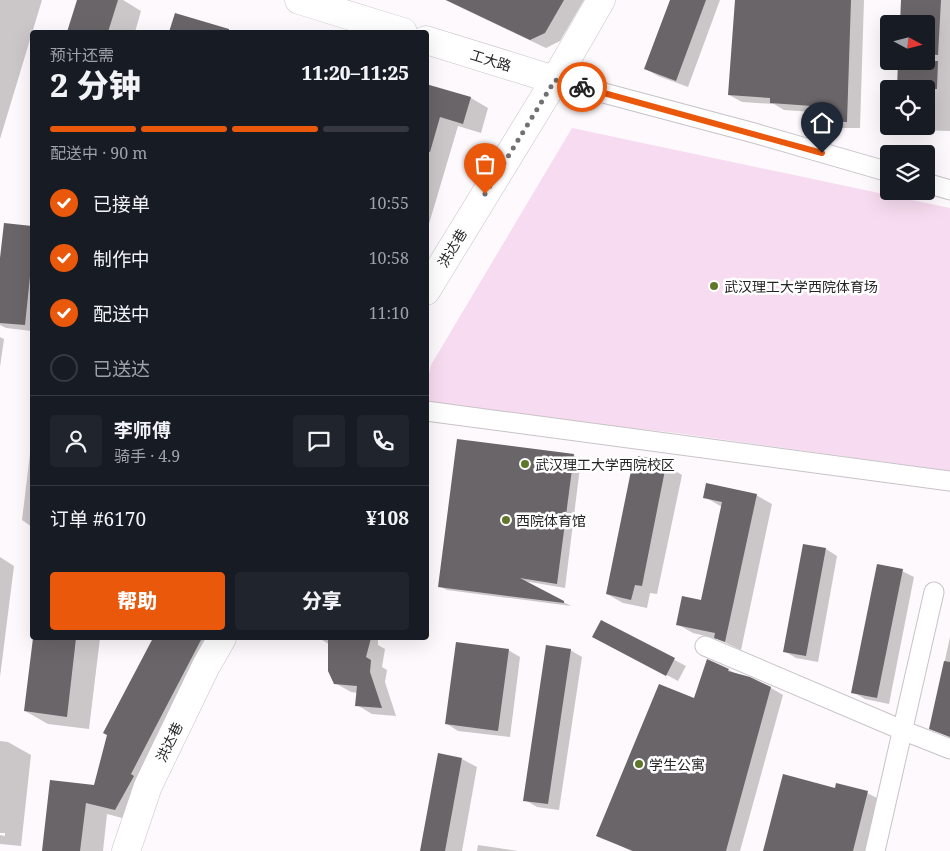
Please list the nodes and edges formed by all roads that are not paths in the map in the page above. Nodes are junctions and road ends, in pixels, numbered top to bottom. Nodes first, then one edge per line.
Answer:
1 (299, 0) edge
2 (601, 0) edge
3 (396, 30) edge
4 (429, 41) edge
5 (555, 80) junction
6 (880, 169) edge
7 (935, 186) edge
8 (950, 190) edge
9 (429, 286) edge
10 (429, 411) edge
11 (950, 482) edge
12 (934, 592) dead end
13 (221, 640) edge
14 (706, 646) dead end
15 (902, 730) junction
16 (950, 749) edge
17 (126, 851) edge
18 (875, 851) edge

1 - 3 street
2 - 5 street, 洪达巷
4 - 5 street, 工大路
5 - 6 street
5 - 9 street, 洪达巷
7 - 8 street
10 - 11 street
12 - 15 street
13 - 17 street, 洪达巷
14 - 15 street
15 - 16 street
15 - 18 street

